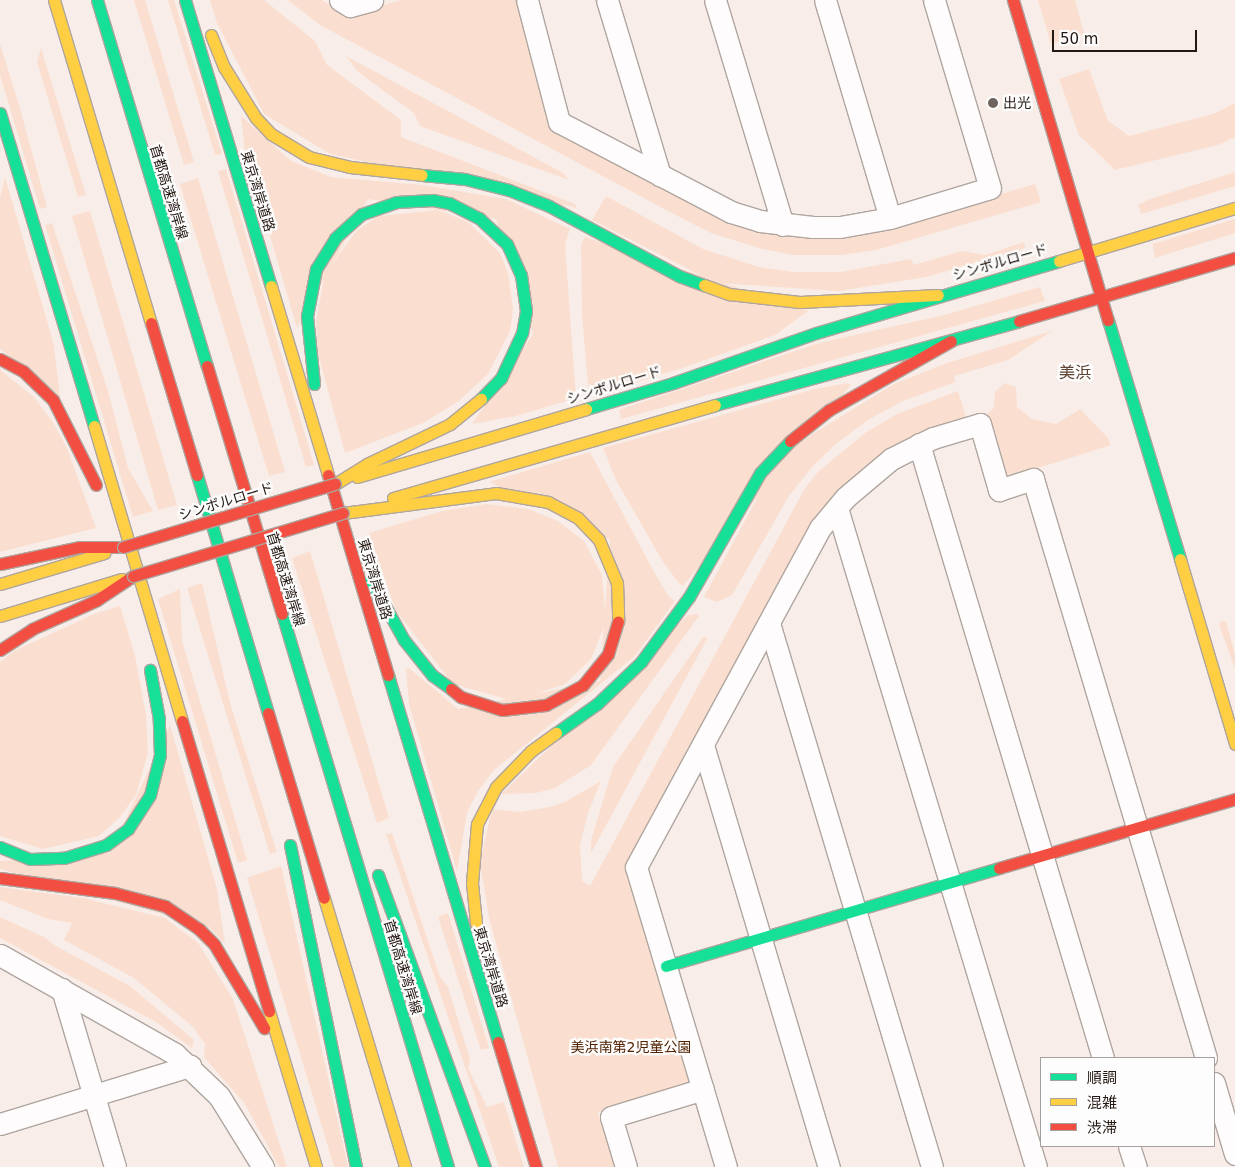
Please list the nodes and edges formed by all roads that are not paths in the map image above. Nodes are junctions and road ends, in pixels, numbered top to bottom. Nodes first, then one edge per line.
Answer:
1 (54, 0) edge
2 (97, 0) edge
3 (185, 0) edge
4 (195, 0) edge
5 (340, 0) edge
6 (372, 0) edge
7 (527, 0) edge
8 (607, 0) edge
9 (716, 0) edge
10 (825, 0) edge
11 (934, 0) edge
12 (1013, 0) edge
13 (0, 113) edge
14 (660, 176) junction
15 (1235, 208) edge
16 (890, 218) junction
17 (783, 225) junction
18 (1088, 253) junction
19 (1235, 258) edge
20 (938, 295) junction
21 (1102, 299) junction
22 (951, 341) junction
23 (0, 359) edge
24 (318, 443) junction
25 (919, 444) junction
26 (335, 484) junction
27 (837, 508) junction
28 (119, 510) junction
29 (343, 513) junction
30 (123, 547) junction
31 (350, 549) junction
32 (0, 564) edge
33 (132, 576) junction
34 (0, 584) edge
35 (147, 604) junction
36 (0, 616) edge
37 (769, 622) junction
38 (0, 650) edge
39 (262, 698) junction
40 (311, 714) junction
41 (1235, 744) edge
42 (703, 745) junction
43 (1235, 799) edge
44 (282, 805) dead end
45 (357, 819) dead end
46 (1137, 826) junction
47 (288, 834) dead end
48 (0, 847) edge
49 (1042, 854) junction
50 (374, 865) dead end
51 (0, 878) edge
52 (948, 882) junction
53 (855, 910) junction
54 (760, 938) junction
55 (0, 955) edge
56 (666, 966) junction
57 (62, 989) junction
58 (484, 997) junction
59 (281, 1051) junction
60 (1103, 1057) edge
61 (1206, 1057) edge
62 (190, 1066) junction
63 (1215, 1086) edge
64 (703, 1089) junction
65 (94, 1096) junction
66 (0, 1124) edge
67 (1129, 1147) edge
68 (1235, 1154) edge
69 (115, 1167) edge
70 (263, 1167) edge
71 (316, 1167) edge
72 (356, 1167) edge
73 (405, 1167) edge
74 (448, 1167) edge
75 (485, 1167) edge
76 (536, 1167) edge
77 (626, 1167) edge
78 (726, 1167) edge
79 (829, 1167) edge
80 (932, 1167) edge
81 (1036, 1167) edge
82 (1136, 1167) edge

1 - 39 main road
2 - 40 main road, 首都高速湾岸線
3 - 24 main road, 東京湾岸道路
4 - 20 main road
5 - 6 street
7 - 14 street
8 - 14 street
9 - 17 street
10 - 16 street
11 - 16 street
12 - 18 main road
13 - 28 main road
14 - 17 street
15 - 18 main road, シンボルロード
16 - 17 street
18 - 20 main road, シンボルロード
18 - 21 main road
19 - 21 main road
20 - 26 main road, シンボルロード
21 - 22 main road
21 - 41 main road
22 - 29 main road
22 - 58 main road
23 - 28 main road
24 - 26 main road
24 - 31 main road, 東京湾岸道路
25 - 27 street
25 - 46 street
25 - 49 street
26 - 30 main road, シンボルロード, bridge
27 - 37 street
27 - 52 street
28 - 35 main road
29 - 31 main road
29 - 33 main road, bridge
30 - 32 main road
30 - 34 main road, シンボルロード
31 - 58 main road, 東京湾岸道路
33 - 36 main road
33 - 38 main road
35 - 48 main road
35 - 59 main road
37 - 42 street
37 - 53 street
39 - 44 main road
39 - 73 main road
40 - 45 main road
40 - 74 main road, 首都高速湾岸線
42 - 54 street
42 - 56 street
43 - 46 main road
46 - 49 main road
46 - 61 street
47 - 72 main road
49 - 52 main road
49 - 60 street
50 - 75 main road
51 - 59 main road
52 - 53 main road
52 - 81 street
53 - 54 main road
53 - 80 street
54 - 56 main road
54 - 79 street
55 - 57 street
56 - 64 street
57 - 62 street
57 - 65 street
58 - 76 main road, 東京湾岸道路
59 - 71 main road
62 - 65 street
62 - 70 street
63 - 68 street
64 - 77 street
64 - 78 street
65 - 66 street
65 - 69 street
67 - 82 street

